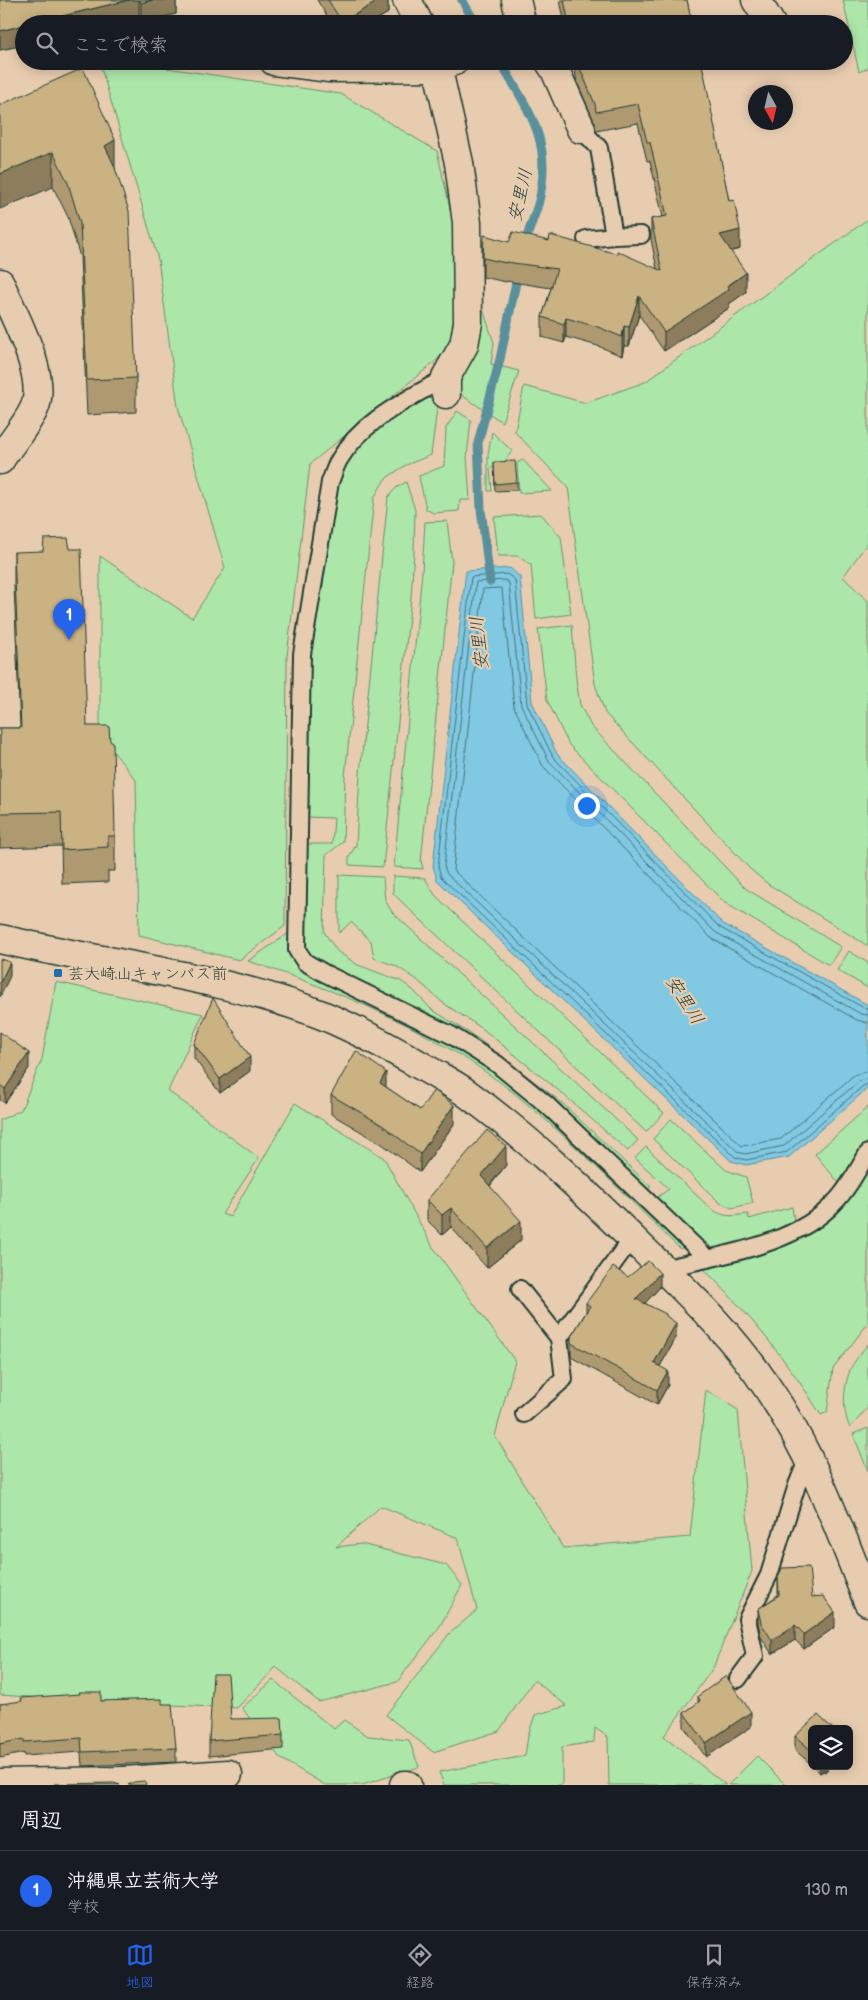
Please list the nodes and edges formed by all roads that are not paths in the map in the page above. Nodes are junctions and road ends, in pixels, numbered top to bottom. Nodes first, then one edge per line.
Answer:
1 (407, 0) edge
2 (756, 0) edge
3 (415, 15) edge
4 (765, 15) edge
5 (444, 70) edge
6 (555, 70) edge
7 (581, 130) joint
8 (641, 235) dead end
9 (614, 236) junction
10 (586, 239) dead end
11 (0, 283) edge
12 (446, 385) joint
13 (0, 460) edge
14 (0, 939) edge
15 (868, 1153) edge
16 (632, 1238) junction
17 (707, 1258) junction
18 (663, 1269) junction
19 (520, 1289) dead end
20 (559, 1338) junction
21 (524, 1414) dead end
22 (808, 1458) junction
23 (868, 1602) edge
24 (738, 1678) dead end
25 (228, 1774) dead end
26 (0, 1783) edge
27 (124, 1783) edge

1 - 3 street
2 - 4 street
5 - 12 street
6 - 7 street
7 - 9 lane
8 - 9 lane
9 - 10 lane
11 - 13 street
12 - 17 lane
14 - 16 street
15 - 17 lane
16 - 18 street
16 - 20 lane
17 - 18 lane
18 - 22 street
19 - 20 lane
20 - 21 lane
22 - 23 street
22 - 24 lane
25 - 27 street
26 - 27 street

